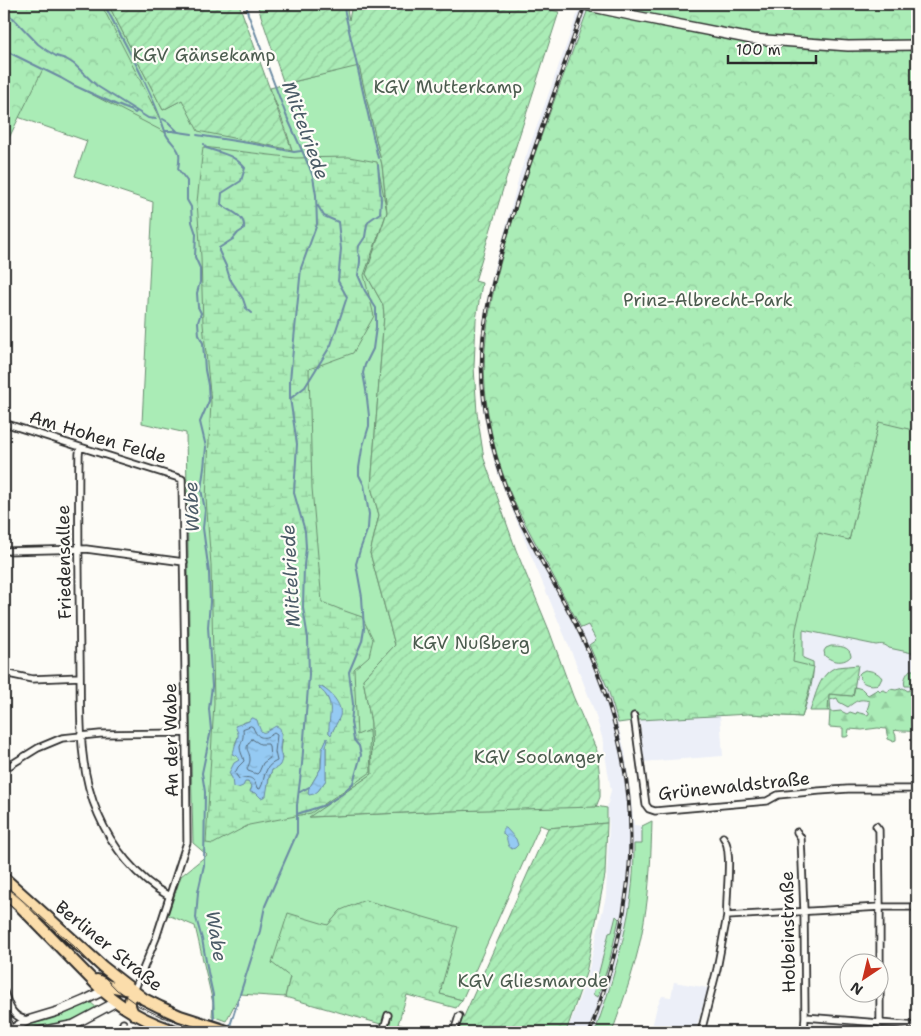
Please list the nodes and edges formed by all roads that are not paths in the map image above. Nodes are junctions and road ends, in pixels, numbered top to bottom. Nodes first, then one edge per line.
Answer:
1 (582, 4) edge
2 (616, 8) edge
3 (917, 45) edge
4 (4, 423) edge
5 (80, 448) junction
6 (182, 479) joint
7 (78, 549) junction
8 (4, 551) edge
9 (184, 562) junction
10 (4, 673) edge
11 (80, 677) junction
12 (634, 716) dead end
13 (186, 734) junction
14 (82, 736) junction
15 (4, 769) edge
16 (917, 789) edge
17 (876, 826) dead end
18 (797, 832) dead end
19 (723, 837) dead end
20 (4, 878) edge
21 (4, 892) edge
22 (169, 896) junction
23 (880, 907) junction
24 (917, 908) edge
25 (804, 912) junction
26 (727, 916) junction
27 (112, 974) junction
28 (90, 977) junction
29 (115, 988) junction
30 (103, 991) junction
31 (4, 992) edge
32 (131, 993) junction
33 (116, 1002) junction
34 (8, 1003) junction
35 (13, 1014) junction
36 (134, 1014) junction
37 (388, 1015) dead end
38 (460, 1016) dead end
39 (805, 1017) junction
40 (30, 1020) junction
41 (123, 1022) dead end
42 (880, 1024) junction
43 (917, 1026) edge
44 (9, 1032) edge
45 (16, 1032) edge
46 (37, 1032) edge
47 (121, 1032) edge
48 (175, 1032) edge
49 (230, 1032) edge
50 (383, 1032) edge
51 (454, 1032) edge
52 (701, 1032) edge
53 (804, 1032) edge

1 - 2 main road, bridge
2 - 3 main road
4 - 5 street, Am Hohen Felde
5 - 6 street, Am Hohen Felde
5 - 7 street, Friedensallee
6 - 9 street, An der Wabe
7 - 8 street
7 - 9 street
7 - 11 street, Friedensallee
9 - 13 street, An der Wabe
10 - 11 street
11 - 14 street, Friedensallee
12 - 16 street, Grünewaldstraße
13 - 14 street
13 - 22 street, An der Wabe
14 - 15 street
14 - 22 street, Friedensallee
17 - 23 street
18 - 25 street, Holbeinstraße
19 - 26 street
20 - 27 main road, Berliner Straße
21 - 28 main road, Berliner Straße
22 - 32 street, An der Wabe
23 - 24 street
23 - 25 street
23 - 42 street
25 - 26 street
25 - 39 street, Holbeinstraße
26 - 52 street
27 - 29 main road
27 - 32 main road, Berliner Straße
28 - 29 main road
28 - 30 main road, Berliner Straße
29 - 30 main road
29 - 32 main road
29 - 33 main road
30 - 33 main road, Berliner Straße
30 - 40 street
31 - 34 street
32 - 33 main road
32 - 36 main road
32 - 49 main road, Berliner Straße
33 - 36 main road, Berliner Straße
33 - 46 street
34 - 35 street
34 - 44 street
35 - 40 street
35 - 44 street
36 - 48 main road, Berliner Straße
37 - 50 street
38 - 51 street
39 - 42 street
39 - 53 street, Holbeinstraße
40 - 44 street
41 - 47 street
42 - 43 street
44 - 45 street

